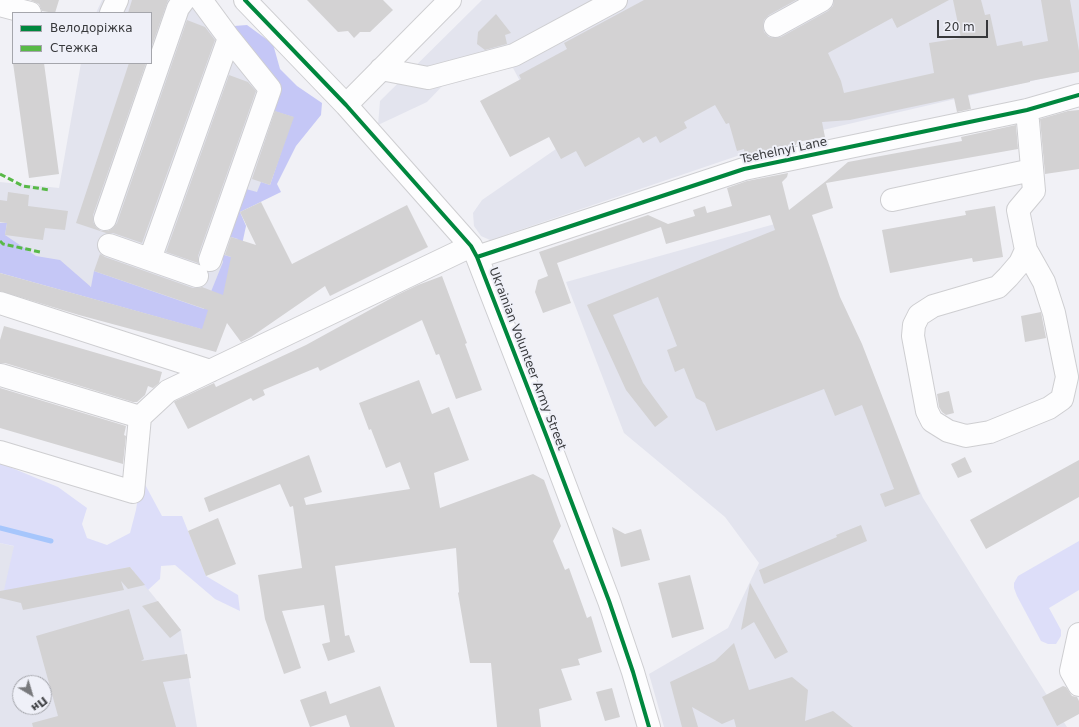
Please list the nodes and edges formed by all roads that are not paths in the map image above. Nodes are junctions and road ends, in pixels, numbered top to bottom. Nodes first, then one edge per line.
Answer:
1 (117, 0) edge
2 (184, 0) edge
3 (201, 0) edge
4 (245, 0) edge
5 (450, 0) edge
6 (616, 0) edge
7 (822, 0) edge
8 (0, 5) edge
9 (26, 12) edge
10 (111, 12) edge
11 (776, 26) dead end
12 (229, 38) junction
13 (381, 69) junction
14 (1079, 95) edge
15 (346, 106) junction
16 (1027, 110) junction
17 (1032, 170) junction
18 (892, 200) dead end
19 (105, 219) dead end
20 (108, 245) dead end
21 (1026, 250) junction
22 (474, 252) junction
23 (150, 259) junction
24 (0, 302) edge
25 (210, 371) junction
26 (1, 375) edge
27 (140, 417) junction
28 (0, 452) edge
29 (1079, 634) edge
30 (1079, 685) edge
31 (649, 727) edge

1 - 10 street
2 - 19 street
3 - 12 street
4 - 15 street, Ukrainian Volunteer Army Street
5 - 13 street
6 - 13 street
7 - 11 street
8 - 9 street
12 - 23 street
12 - 23 street
13 - 15 street
14 - 16 street, Tsehelnyi Lane
15 - 22 street, Ukrainian Volunteer Army Street
16 - 17 street
16 - 22 street, Tsehelnyi Lane
17 - 18 street
17 - 21 street
20 - 23 street
21 - 21 street
22 - 25 street, Tsehelnyi Lane
22 - 31 street, Ukrainian Volunteer Army Street
24 - 25 street
25 - 27 street, Tsehelnyi Lane
26 - 27 street
27 - 28 street
29 - 30 street

